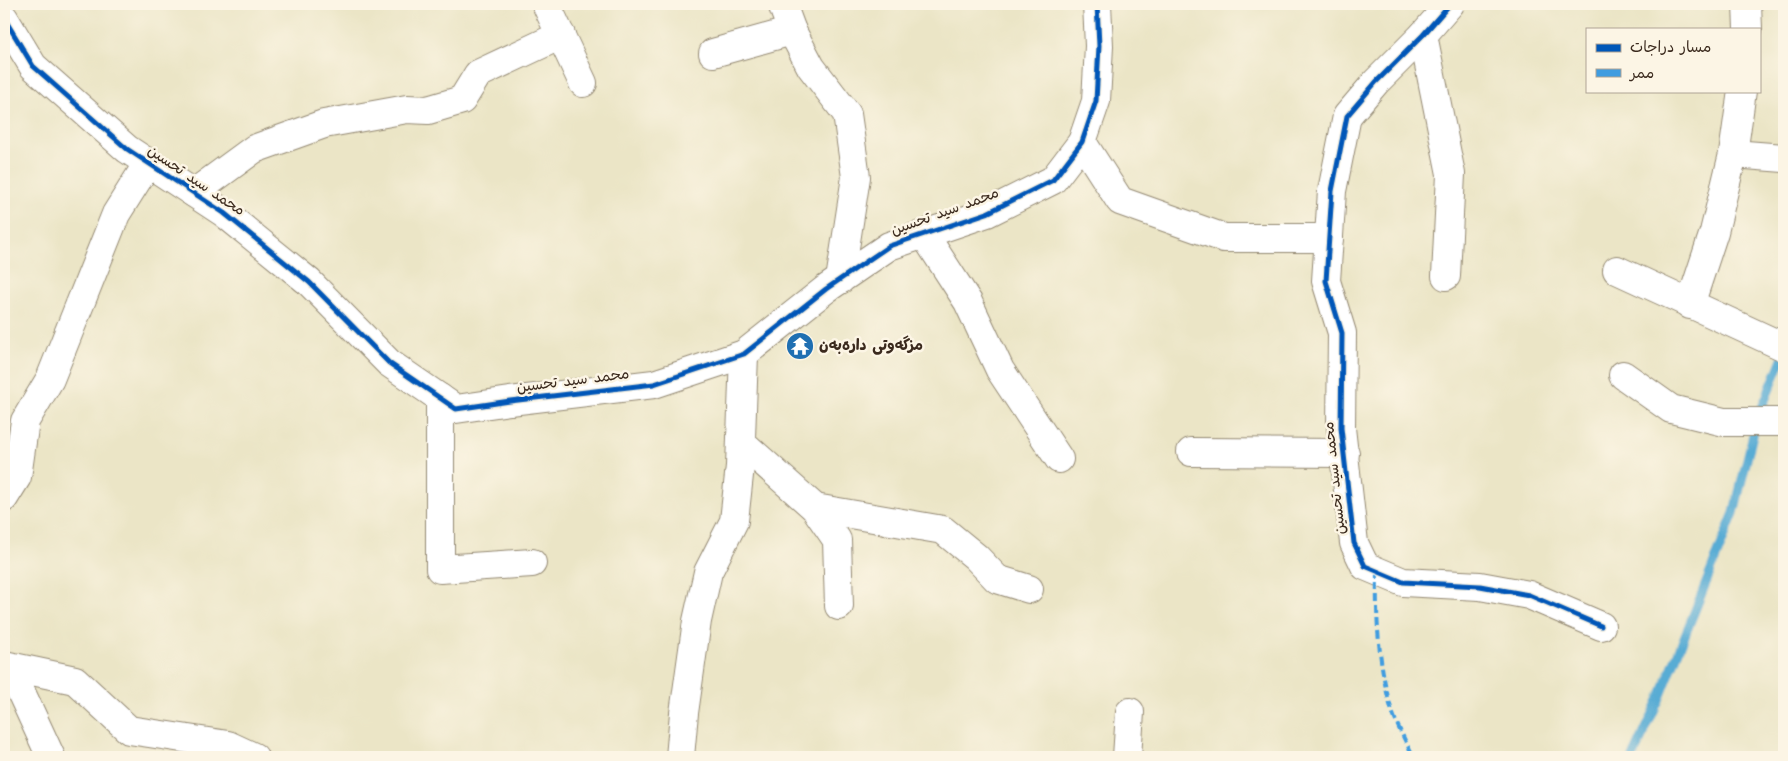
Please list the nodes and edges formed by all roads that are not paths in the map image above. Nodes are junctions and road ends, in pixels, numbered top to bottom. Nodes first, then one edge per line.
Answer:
1 (546, 4) edge
2 (782, 4) edge
3 (1097, 4) edge
4 (1450, 4) edge
5 (1747, 4) edge
6 (4, 18) edge
7 (1748, 28) edge
8 (792, 31) junction
9 (1423, 35) junction
10 (561, 36) junction
11 (713, 53) dead end
12 (583, 83) dead end
13 (1742, 92) edge
14 (1082, 142) junction
15 (1733, 154) junction
16 (1784, 158) edge
17 (148, 163) junction
18 (194, 193) junction
19 (924, 234) junction
20 (1329, 238) junction
21 (1617, 270) dead end
22 (1446, 276) dead end
23 (840, 280) junction
24 (1690, 305) junction
25 (1784, 346) edge
26 (744, 354) junction
27 (1623, 375) dead end
28 (440, 398) junction
29 (1784, 422) edge
30 (741, 442) junction
31 (1191, 452) dead end
32 (1345, 453) junction
33 (1059, 459) dead end
34 (4, 498) edge
35 (815, 508) junction
36 (532, 563) dead end
37 (1029, 590) dead end
38 (839, 606) dead end
39 (1601, 626) dead end
40 (4, 666) edge
41 (1130, 712) dead end
42 (51, 757) edge
43 (254, 757) edge
44 (680, 757) edge
45 (1127, 757) edge

1 - 10 street
2 - 8 street
3 - 14 street, محمد سید تحسین
4 - 9 street, محمد سید تحسین
5 - 7 street
6 - 17 street, محمد سید تحسین
8 - 11 street
8 - 23 street
9 - 20 street, محمد سید تحسین
9 - 22 street
10 - 12 street
10 - 18 street
13 - 15 street
14 - 19 street, محمد سید تحسین
14 - 20 street
15 - 16 street
15 - 24 street
17 - 18 street, محمد سید تحسین
17 - 34 street
18 - 28 street, محمد سید تحسین
19 - 23 street, محمد سید تحسین
19 - 33 street
20 - 32 street, محمد سید تحسین
21 - 24 street
23 - 26 street, محمد سید تحسین
24 - 25 street
26 - 28 street, محمد سید تحسین
26 - 30 street
27 - 29 street
28 - 36 street
30 - 35 street
30 - 44 street
31 - 32 street
32 - 39 street, محمد سید تحسین
35 - 37 street
35 - 38 street
40 - 42 street
40 - 43 street
41 - 45 street

